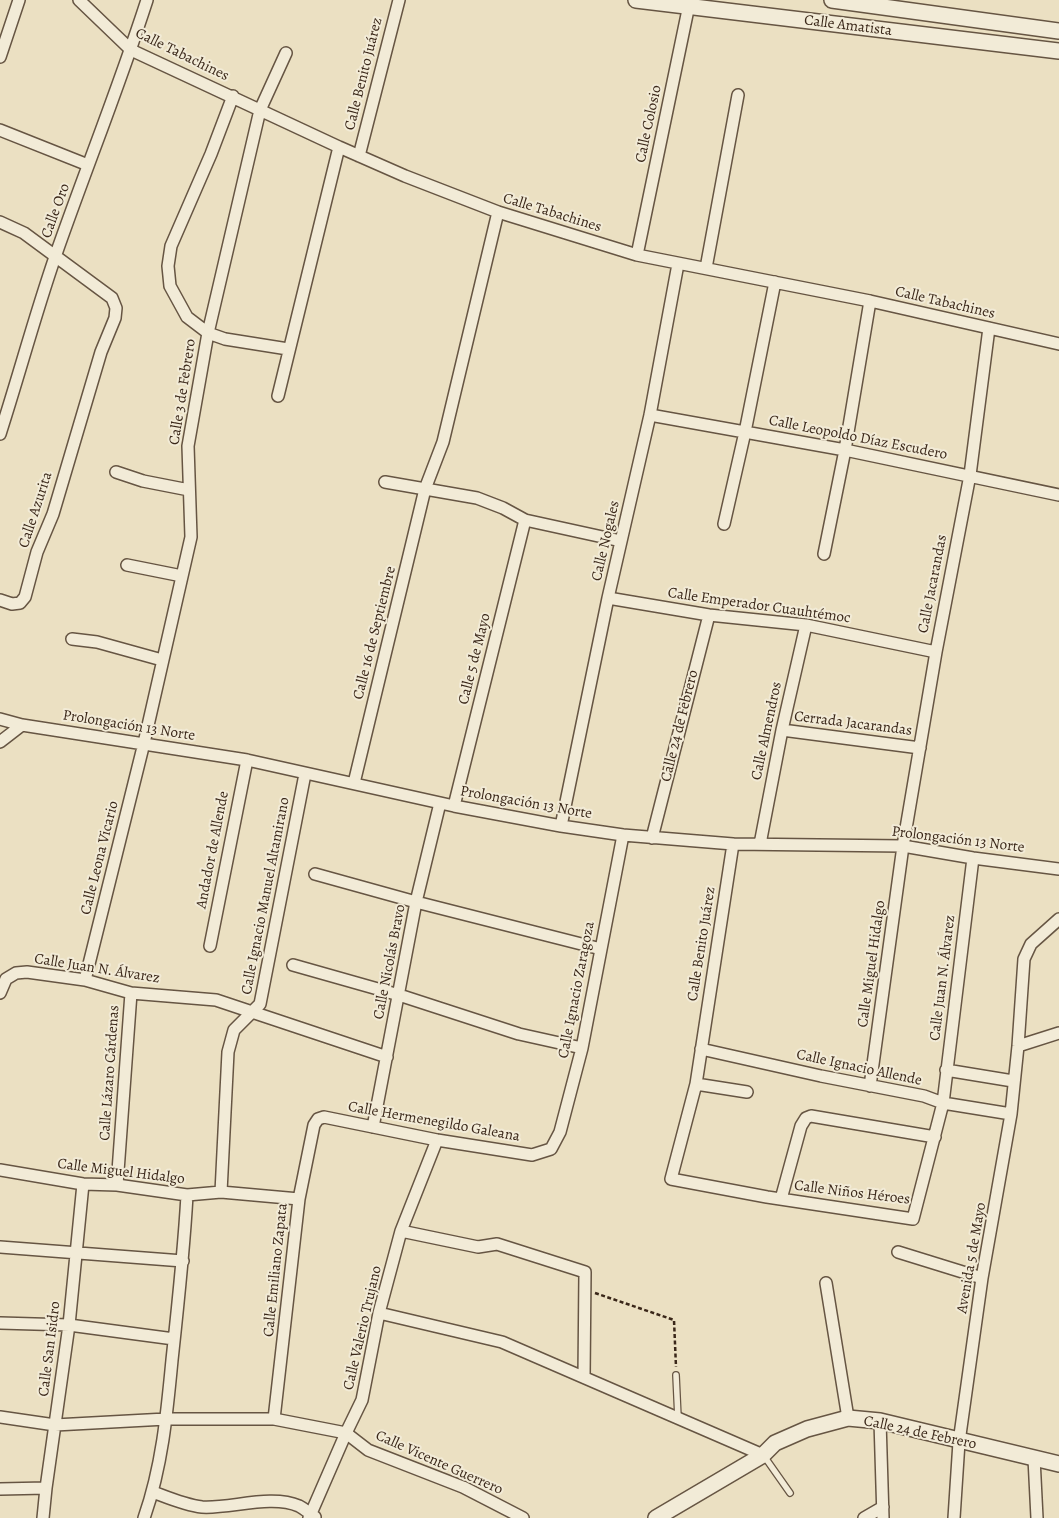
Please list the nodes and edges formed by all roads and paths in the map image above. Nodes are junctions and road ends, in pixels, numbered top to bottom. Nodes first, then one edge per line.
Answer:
1 (19, 0) edge
2 (79, 0) edge
3 (147, 0) edge
4 (399, 0) edge
5 (636, 0) edge
6 (834, 0) edge
7 (689, 3) edge
8 (1059, 31) edge
9 (4, 35) edge
10 (131, 50) junction
11 (1059, 51) edge
12 (286, 53) dead end
13 (0, 57) edge
14 (738, 95) dead end
15 (233, 96) junction
16 (260, 110) junction
17 (0, 130) edge
18 (339, 147) junction
19 (359, 156) junction
20 (88, 165) junction
21 (498, 212) junction
22 (0, 222) edge
23 (637, 255) junction
24 (55, 256) junction
25 (678, 264) junction
26 (706, 268) junction
27 (775, 282) junction
28 (870, 301) junction
29 (989, 328) junction
30 (208, 333) junction
31 (1059, 344) edge
32 (288, 349) junction
33 (278, 396) dead end
34 (5, 401) edge
35 (650, 415) junction
36 (745, 432) junction
37 (0, 434) edge
38 (845, 450) junction
39 (116, 472) dead end
40 (970, 475) junction
41 (385, 482) dead end
42 (425, 489) junction
43 (189, 490) junction
44 (1059, 494) edge
45 (525, 520) junction
46 (724, 524) dead end
47 (621, 541) junction
48 (824, 554) dead end
49 (127, 565) dead end
50 (182, 576) junction
51 (608, 598) junction
52 (1, 601) edge
53 (709, 615) junction
54 (806, 625) junction
55 (72, 639) dead end
56 (936, 652) junction
57 (162, 660) junction
58 (0, 719) edge
59 (22, 725) junction
60 (782, 730) junction
61 (0, 742) edge
62 (144, 743) junction
63 (920, 748) junction
64 (246, 760) junction
65 (305, 774) junction
66 (354, 783) junction
67 (440, 803) junction
68 (454, 806) junction
69 (561, 826) junction
70 (622, 835) junction
71 (652, 838) junction
72 (733, 844) junction
73 (760, 844) junction
74 (903, 846) junction
75 (973, 858) junction
76 (1059, 869) edge
77 (315, 874) dead end
78 (416, 902) junction
79 (1059, 919) edge
80 (210, 946) dead end
81 (602, 949) junction
82 (293, 965) dead end
83 (85, 980) junction
84 (1, 990) edge
85 (130, 992) junction
86 (399, 995) junction
87 (252, 1013) junction
88 (1059, 1033) edge
89 (1018, 1046) junction
90 (582, 1048) junction
91 (701, 1049) junction
92 (387, 1057) junction
93 (946, 1070) junction
94 (1014, 1081) junction
95 (696, 1084) junction
96 (870, 1086) junction
97 (747, 1092) dead end
98 (942, 1103) junction
99 (1011, 1114) junction
100 (314, 1125) joint
101 (374, 1127) junction
102 (935, 1137) junction
103 (437, 1140) junction
104 (551, 1149) joint
105 (0, 1170) edge
106 (671, 1179) joint
107 (83, 1184) junction
108 (117, 1185) junction
109 (221, 1192) junction
110 (187, 1195) junction
111 (781, 1199) junction
112 (298, 1200) junction
113 (401, 1231) junction
114 (0, 1247) edge
115 (898, 1252) dead end
116 (76, 1254) junction
117 (183, 1261) junction
118 (982, 1278) junction
119 (826, 1283) dead end
120 (584, 1289) junction
121 (379, 1313) junction
122 (0, 1324) edge
123 (69, 1325) junction
124 (174, 1339) junction
125 (676, 1375) joint
126 (584, 1376) junction
127 (0, 1417) edge
128 (678, 1418) junction
129 (848, 1418) junction
130 (166, 1419) junction
131 (274, 1419) junction
132 (880, 1421) junction
133 (55, 1425) junction
134 (346, 1433) junction
135 (959, 1442) junction
136 (763, 1455) junction
137 (1034, 1458) junction
138 (1059, 1464) edge
139 (46, 1488) junction
140 (0, 1489) edge
141 (153, 1492) junction
142 (790, 1493) dead end
143 (676, 1512) edge
144 (883, 1512) edge
145 (312, 1517) edge
146 (43, 1518) edge
147 (144, 1518) edge
148 (523, 1518) edge
149 (656, 1518) edge
150 (864, 1518) edge
151 (954, 1518) edge
152 (1037, 1518) edge

1 - 9 street
2 - 10 street, Calle Tabachines
3 - 10 street, Calle Oro
4 - 19 street, Calle Benito Juárez
5 - 7 street, Calle Amatista
6 - 8 street, Calle Amatista
7 - 11 street, Calle Amatista
7 - 23 street, Calle Colosio
9 - 13 street
10 - 15 street, Calle Tabachines
10 - 20 street, Calle Oro
12 - 16 street, Calle 3 de Febrero
14 - 26 street
15 - 16 street, Calle Tabachines
15 - 30 street
16 - 18 street, Calle Tabachines
16 - 30 street, Calle 3 de Febrero
17 - 20 street
18 - 19 street, Calle Tabachines
18 - 32 street
19 - 21 street, Calle Tabachines
20 - 24 street, Calle Oro
21 - 23 street, Calle Tabachines
21 - 42 street, Calle 16 de Septiembre
22 - 24 street
23 - 25 street, Calle Tabachines
24 - 34 street, Calle Oro
24 - 52 street, Calle Azurita
25 - 26 street, Calle Tabachines
25 - 35 street, Calle Nogales
26 - 27 street, Calle Tabachines
27 - 28 street, Calle Tabachines
27 - 36 street
28 - 29 street, Calle Tabachines
28 - 38 street
29 - 31 street, Calle Tabachines
29 - 40 street, Calle Jacarandas
30 - 32 street
30 - 43 street, Calle 3 de Febrero
32 - 33 street
34 - 37 street, Calle Oro
35 - 36 street, Calle Leopoldo Díaz Escudero
35 - 47 street, Calle Nogales
36 - 38 street, Calle Leopoldo Díaz Escudero
36 - 46 street
38 - 40 street, Calle Leopoldo Díaz Escudero
38 - 48 street
39 - 43 street
40 - 44 street, Calle Leopoldo Díaz Escudero
40 - 56 street, Calle Jacarandas
41 - 42 street
42 - 45 street
42 - 66 street, Calle 16 de Septiembre
43 - 50 street, Calle 3 de Febrero
45 - 47 street
45 - 68 street, Calle 5 de Mayo
47 - 51 street, Calle Nogales
49 - 50 street
50 - 57 street, Calle 3 de Febrero
51 - 53 street, Calle Emperador Cuauhtémoc
51 - 69 street, Calle Nogales
53 - 54 street, Calle Emperador Cuauhtémoc
53 - 71 street, Calle 24 de Febrero
54 - 56 street, Calle Emperador Cuauhtémoc
54 - 60 street, Calle Almendros
55 - 57 street
56 - 63 street, Calle Jacarandas
57 - 62 street, Calle 3 de Febrero
58 - 59 street, Prolongación 13 Norte
59 - 61 street
59 - 62 street, Prolongación 13 Norte
60 - 63 street, Cerrada Jacarandas
60 - 73 street, Calle Almendros
62 - 64 street, Prolongación 13 Norte
62 - 83 street, Calle Leona Vicario
63 - 74 street, Calle Jacarandas
64 - 65 street, Prolongación 13 Norte
64 - 80 street, Andador de Allende
65 - 66 street, Prolongación 13 Norte
65 - 87 street, Calle Ignacio Manuel Altamirano
66 - 67 street, Prolongación 13 Norte
67 - 68 street, Prolongación 13 Norte
67 - 78 street, Calle Nicolás Bravo
68 - 69 street, Prolongación 13 Norte
69 - 70 street, Prolongación 13 Norte
70 - 71 street, Prolongación 13 Norte
70 - 81 street, Calle Ignacio Zaragoza
71 - 72 street, Prolongación 13 Norte
72 - 73 street, Prolongación 13 Norte
72 - 91 street, Calle Benito Juárez
73 - 74 street, Prolongación 13 Norte
74 - 75 street, Prolongación 13 Norte
74 - 96 street, Calle Miguel Hidalgo
75 - 76 street, Prolongación 13 Norte
75 - 93 street, Calle Juan N. Álvarez
77 - 78 street
78 - 81 street
78 - 86 street, Calle Nicolás Bravo
79 - 89 street, Avenida 5 de Mayo
81 - 90 street, Calle Ignacio Zaragoza
82 - 86 street
83 - 84 street, Calle Juan N. Álvarez
83 - 85 street, Calle Juan N. Álvarez
85 - 87 street, Calle Juan N. Álvarez
85 - 108 street, Calle Lázaro Cárdenas
86 - 90 street
86 - 92 street, Calle Nicolás Bravo
87 - 92 street, Calle Juan N. Álvarez
87 - 109 street, Calle Ignacio Manuel Altamirano
88 - 89 street
89 - 94 street, Avenida 5 de Mayo
90 - 104 street, Calle Ignacio Zaragoza
91 - 95 street, Calle Benito Juárez
91 - 96 street, Calle Ignacio Allende
92 - 101 street, Calle Nicolás Bravo
93 - 94 street
93 - 98 street, Calle Juan N. Álvarez
94 - 99 street, Avenida 5 de Mayo
95 - 97 street
95 - 106 street, Calle Benito Juárez
96 - 98 street, Calle Ignacio Allende
98 - 99 street, Calle Ignacio Allende
98 - 102 street, Calle Niños Héroes
99 - 118 street, Avenida 5 de Mayo
100 - 101 street, Calle Hermenegildo Galeana
100 - 112 street, Calle Emiliano Zapata
101 - 103 street, Calle Hermenegildo Galeana
102 - 111 street
102 - 111 street, Calle Niños Héroes
103 - 104 street, Calle Hermenegildo Galeana
103 - 113 street, Calle Valerio Trujano
105 - 107 street, Calle Miguel Hidalgo
106 - 111 street, Calle Niños Héroes
107 - 108 street, Calle Miguel Hidalgo
107 - 116 street, Calle San Isidro
108 - 110 street, Calle Miguel Hidalgo
109 - 110 street, Calle Miguel Hidalgo
109 - 112 street, Calle Miguel Hidalgo
110 - 117 street
112 - 131 street, Calle Emiliano Zapata
113 - 120 street
113 - 121 street, Calle Valerio Trujano
114 - 116 street
115 - 118 street
116 - 117 street
116 - 123 street, Calle San Isidro
117 - 124 street
118 - 135 street, Avenida 5 de Mayo
119 - 129 street
120 - 125 path
120 - 126 street
121 - 126 street
121 - 134 street, Calle Valerio Trujano
122 - 123 street
123 - 124 street
123 - 133 street, Calle San Isidro
124 - 130 street
125 - 128 lane
126 - 128 street
127 - 133 street
128 - 136 street
129 - 132 street, Calle 24 de Febrero
129 - 136 street, Calle 24 de Febrero
130 - 131 street
130 - 133 street
130 - 141 street
131 - 134 street
132 - 135 street, Calle 24 de Febrero
132 - 144 street
133 - 139 street, Calle San Isidro
134 - 145 street, Calle Valerio Trujano
134 - 148 street, Calle Vicente Guerrero
135 - 137 street, Calle 24 de Febrero
135 - 151 street, Avenida 5 de Mayo
136 - 142 lane
136 - 143 street, Calle 24 de Febrero
137 - 138 street, Calle 24 de Febrero
137 - 152 street
139 - 140 street
139 - 146 street, Calle San Isidro
141 - 145 street
141 - 147 street
143 - 149 street, Calle 24 de Febrero
144 - 150 street

